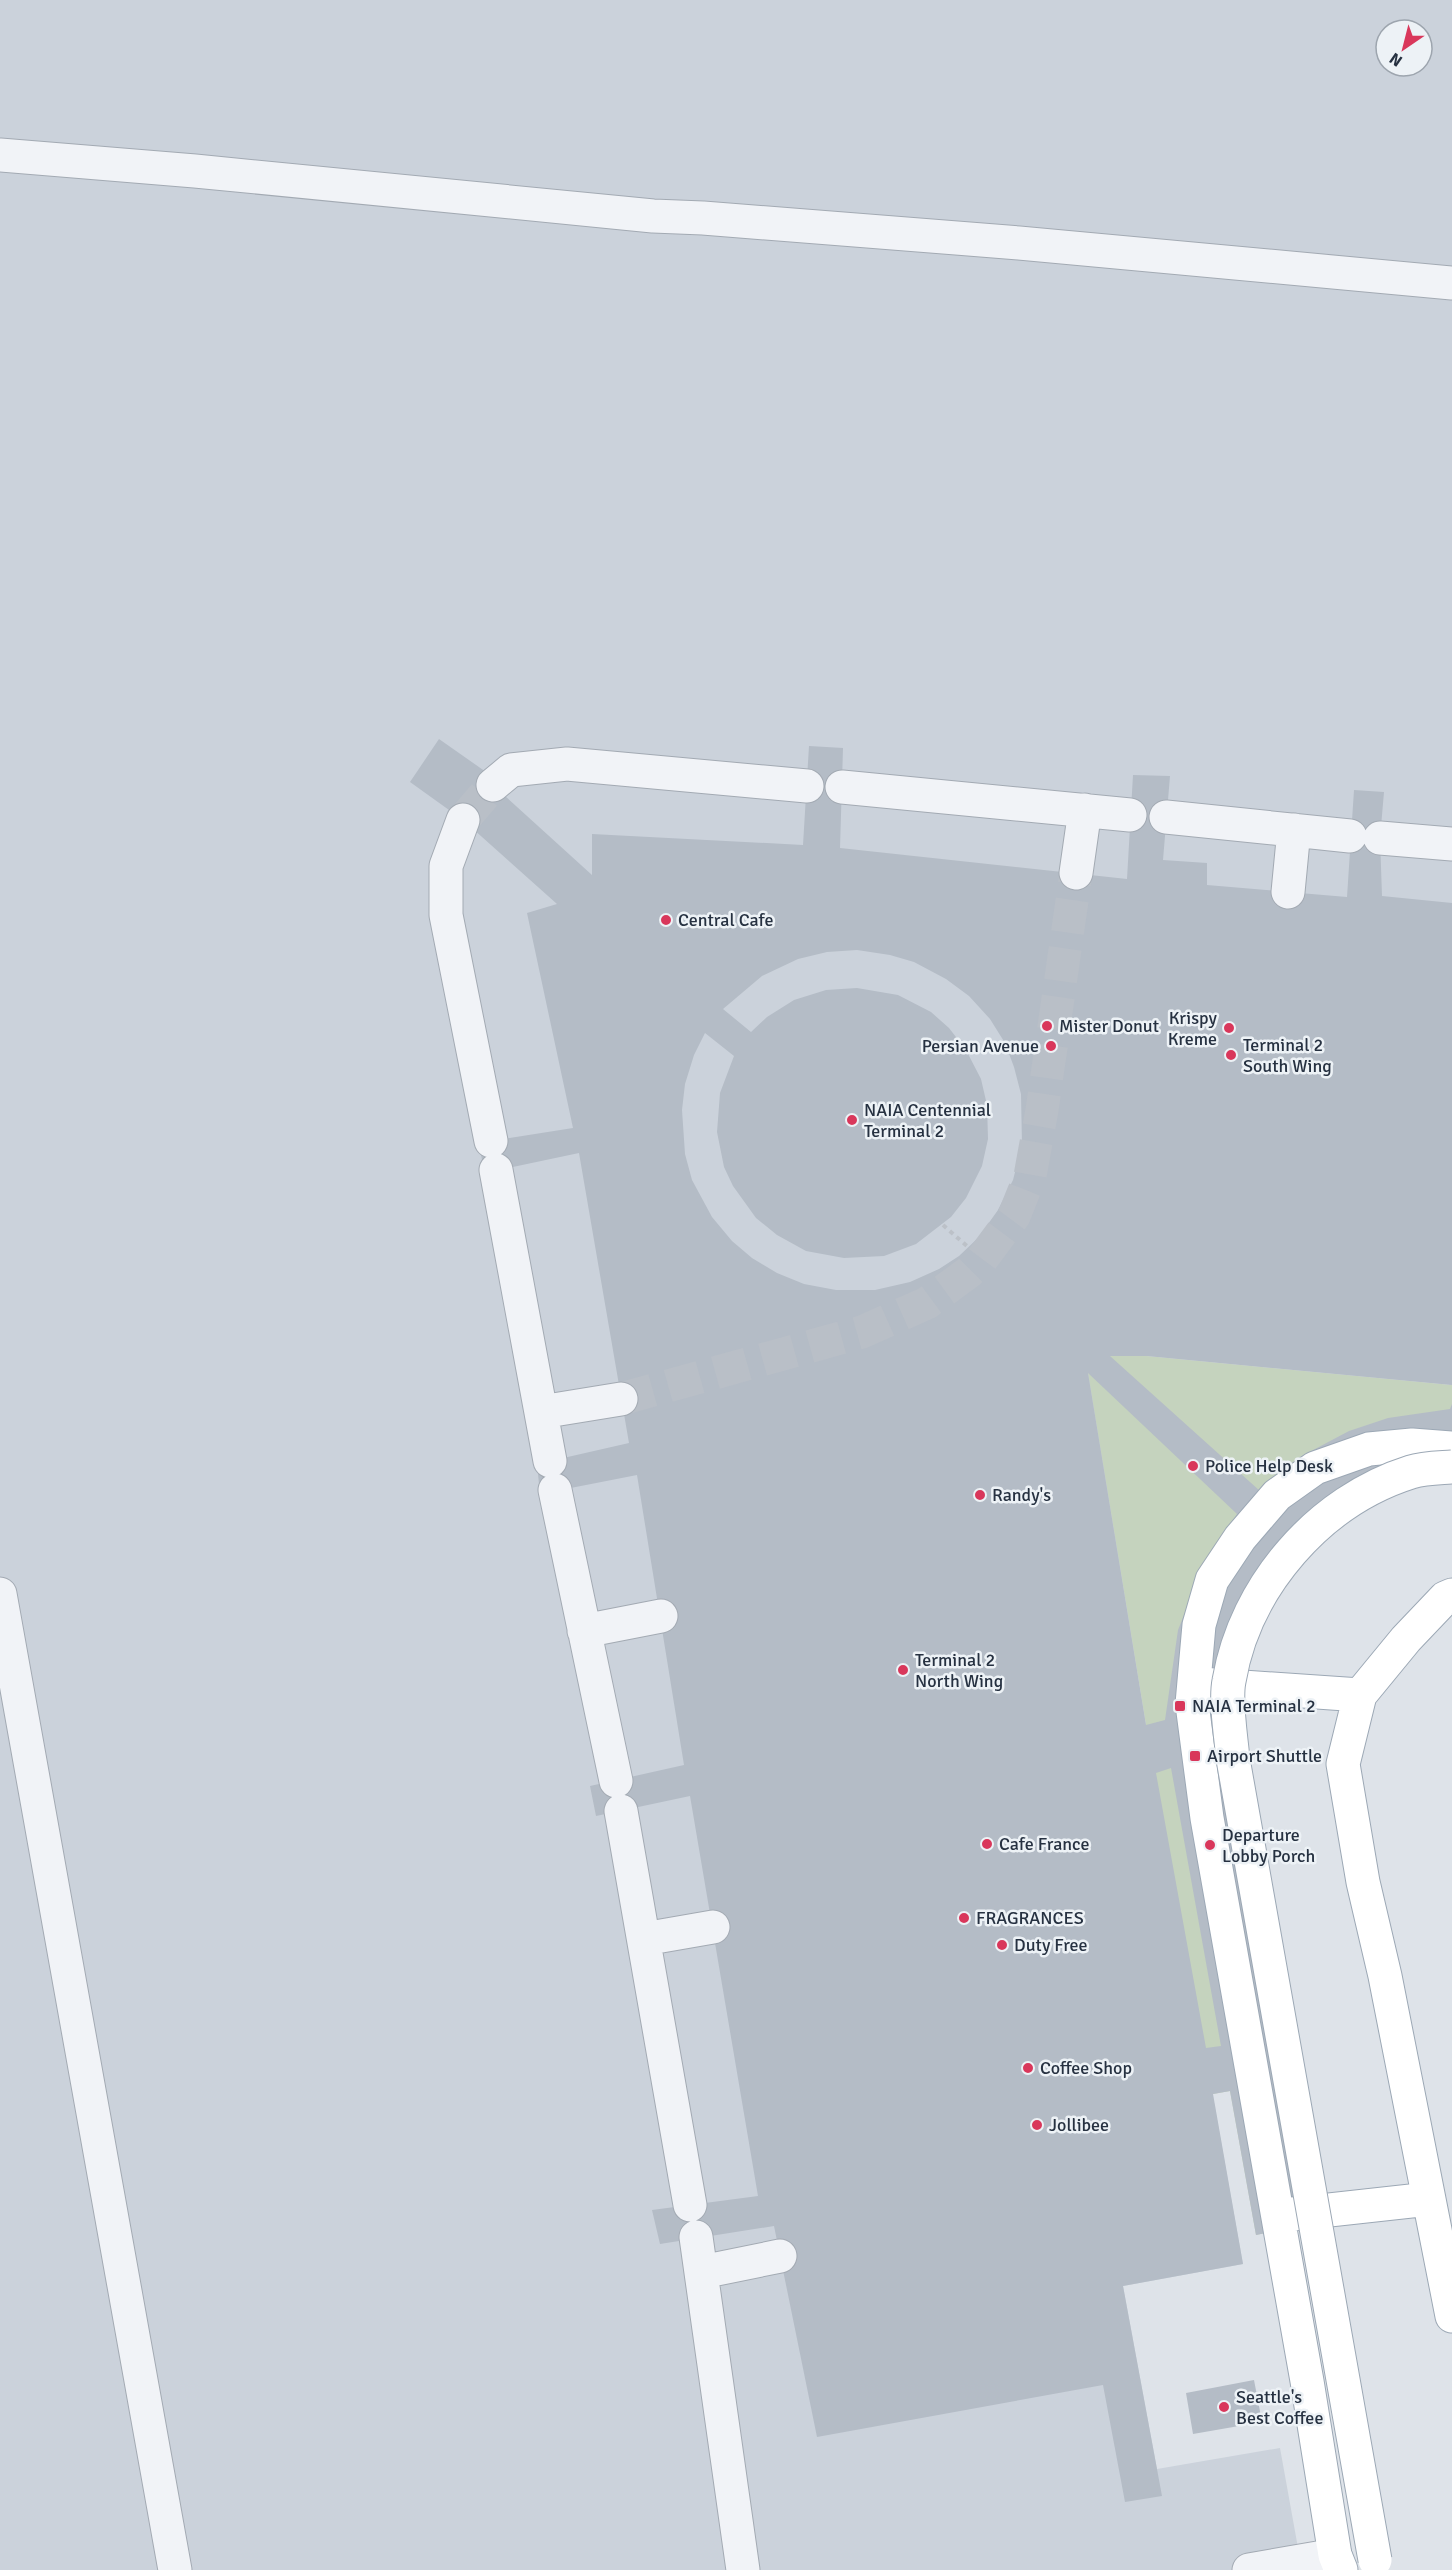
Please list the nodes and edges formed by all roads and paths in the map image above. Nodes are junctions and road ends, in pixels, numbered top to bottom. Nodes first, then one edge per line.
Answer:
1 (0, 155) edge
2 (1452, 283) edge
3 (493, 784) tunnel mouth
4 (807, 786) dead end
5 (842, 787) dead end
6 (1084, 810) junction
7 (1130, 815) dead end
8 (1166, 817) dead end
9 (463, 820) tunnel mouth
10 (1294, 830) junction
11 (1452, 844) edge
12 (1076, 873) tunnel mouth
13 (1288, 892) dead end
14 (943, 1225) dead end
15 (968, 1247) dead end
16 (621, 1399) tunnel mouth
17 (542, 1412) junction
18 (1452, 1448) edge
19 (1452, 1467) edge
20 (0, 1594) edge
21 (1452, 1595) edge
22 (661, 1616) dead end
23 (584, 1630) junction
24 (1194, 1684) junction
25 (1360, 1695) junction
26 (713, 1928) dead end
27 (644, 1939) junction
28 (1429, 2199) junction
29 (690, 2205) dead end
30 (1277, 2216) junction
31 (696, 2237) dead end
32 (780, 2256) dead end
33 (702, 2272) junction
34 (1452, 2316) edge
35 (1338, 2562) edge
36 (175, 2570) edge
37 (743, 2570) edge
38 (1249, 2570) edge
39 (1380, 2570) edge

1 - 2 lane
3 - 4 lane
5 - 6 lane
6 - 7 lane
6 - 12 lane
8 - 10 lane
9 - 17 lane
10 - 11 lane
10 - 13 lane
14 - 15 path
16 - 17 lane
17 - 23 lane
18 - 24 main road
19 - 39 main road, bridge
20 - 36 lane
21 - 25 main road
22 - 23 lane
23 - 27 lane
24 - 25 main road
24 - 30 main road
25 - 28 main road
26 - 27 lane
27 - 29 lane
28 - 30 main road
28 - 34 main road
30 - 35 main road
31 - 33 lane
32 - 33 lane
33 - 37 lane
35 - 38 lane

